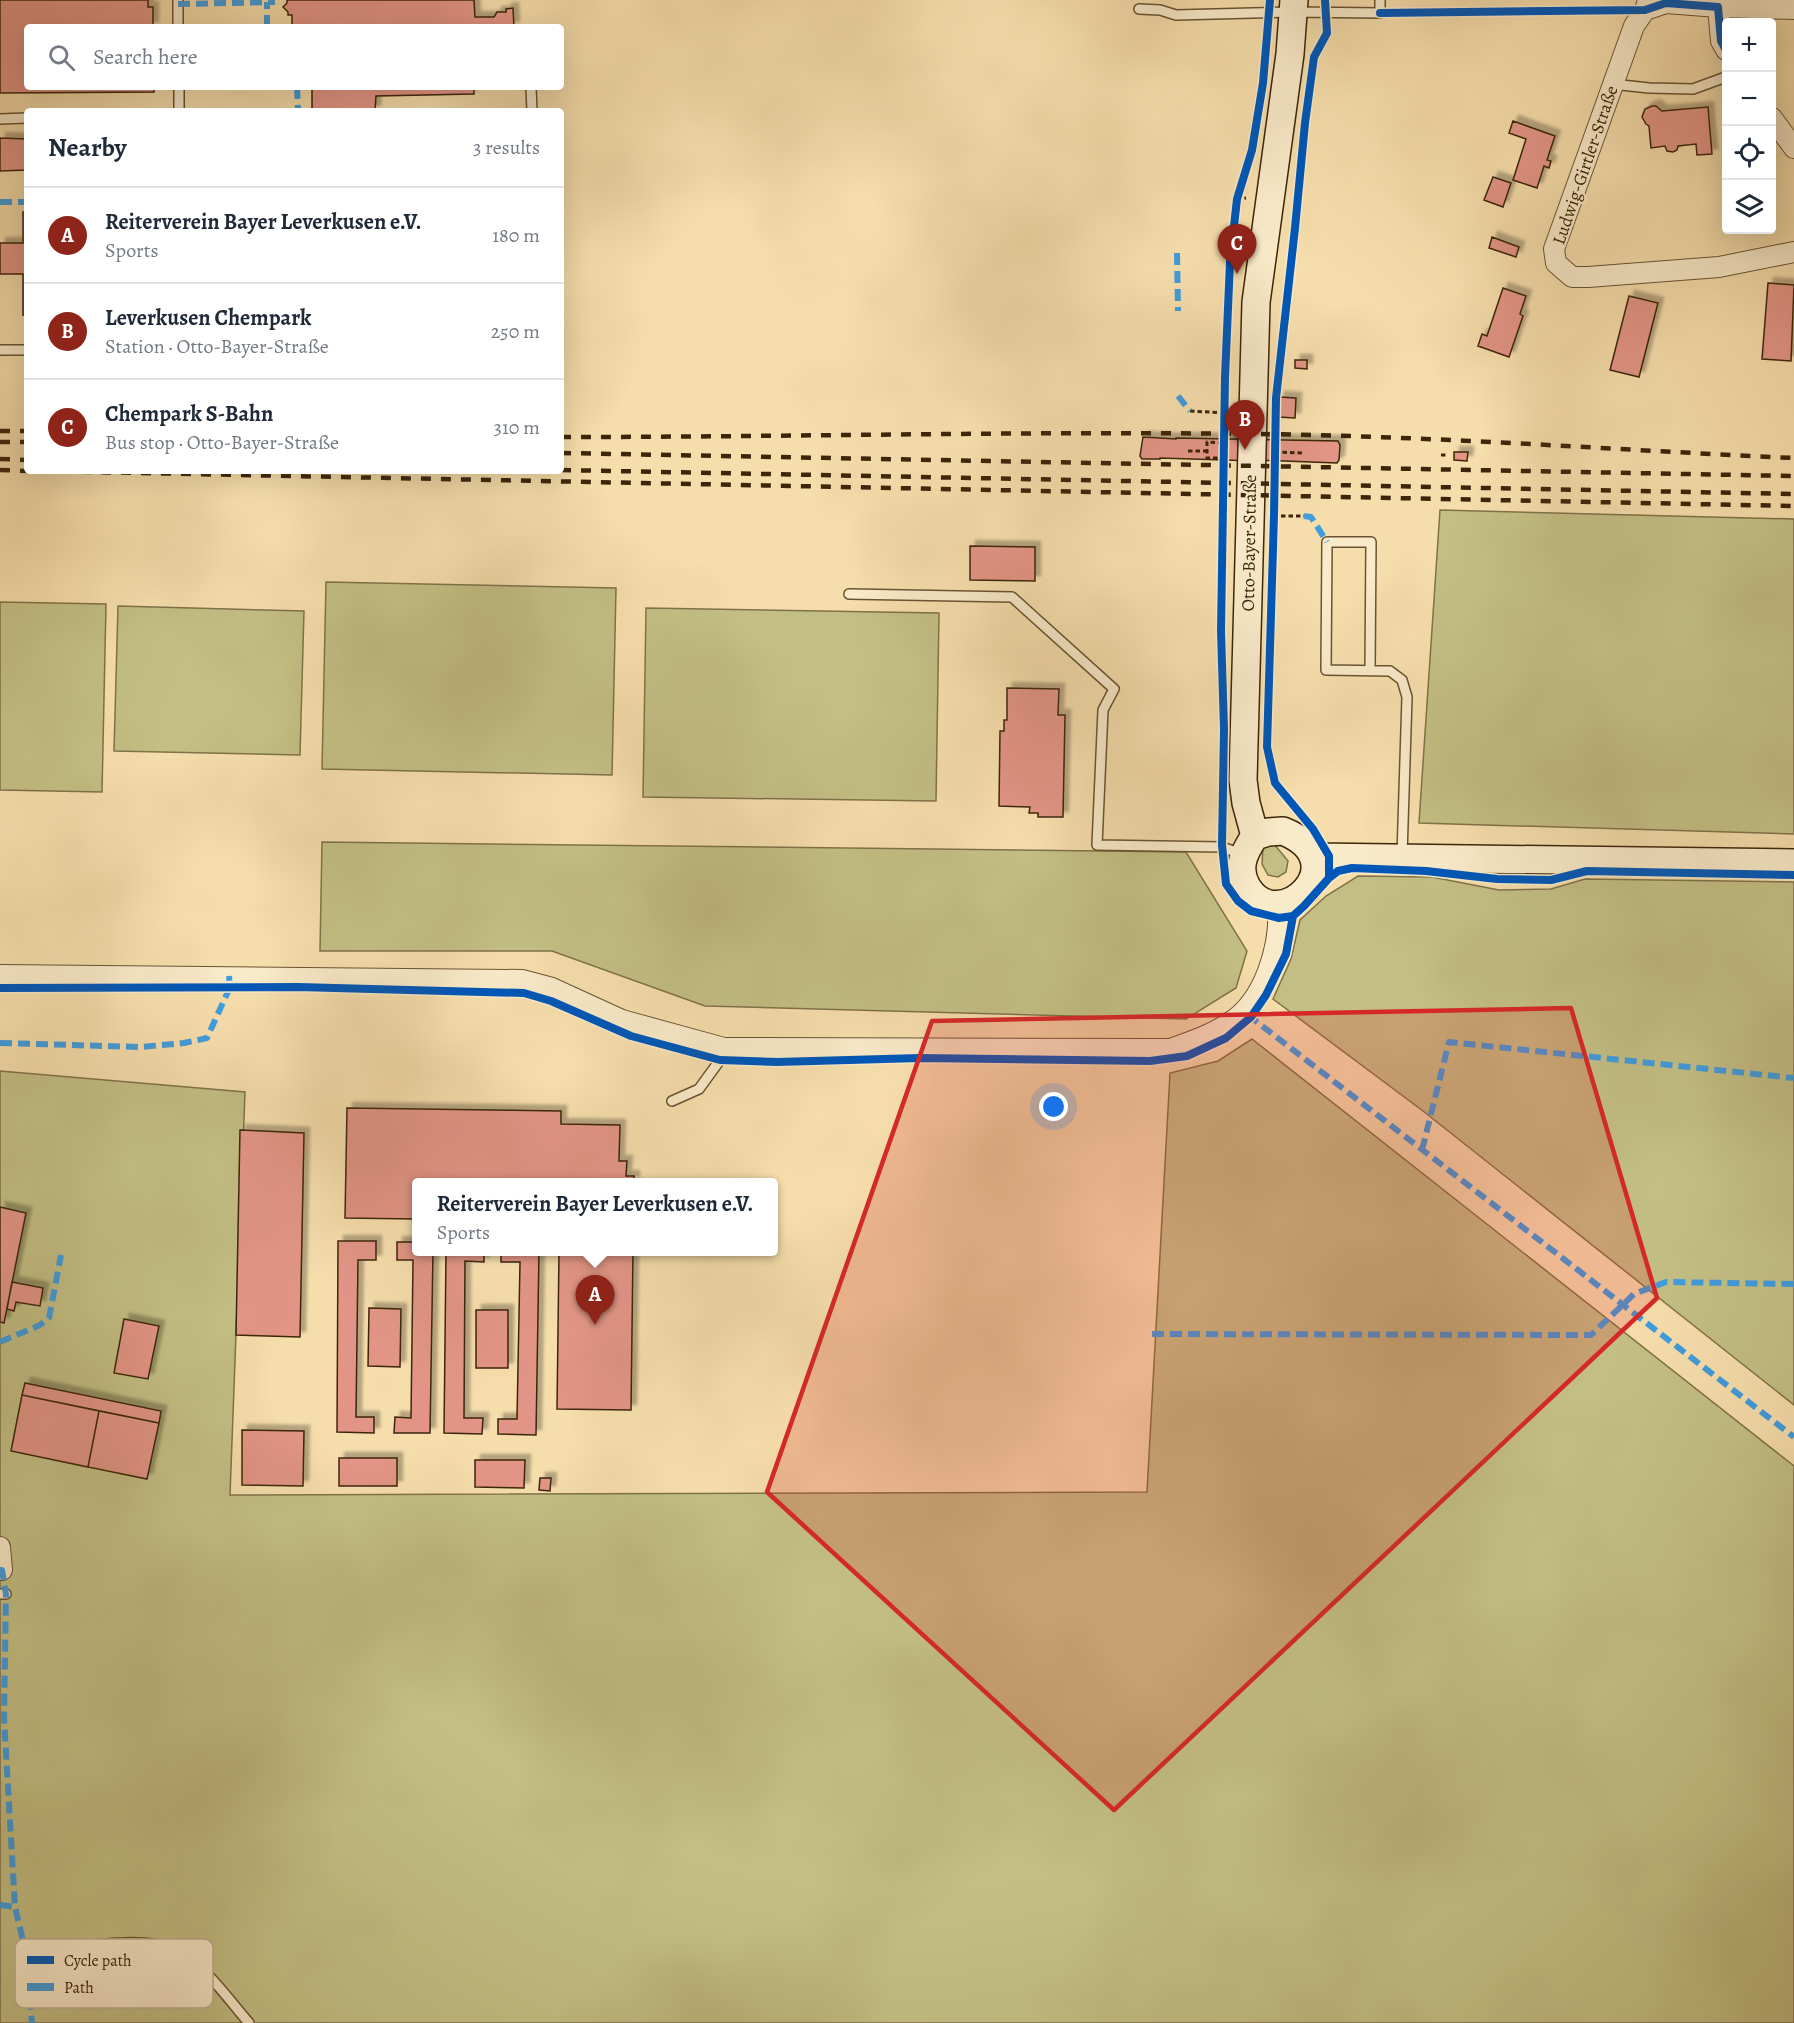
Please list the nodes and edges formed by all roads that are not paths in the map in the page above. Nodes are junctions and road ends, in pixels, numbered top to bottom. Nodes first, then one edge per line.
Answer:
1 (178, 0) edge
2 (1380, 0) edge
3 (1647, 5) edge
4 (1294, 6) edge
5 (1718, 7) junction
6 (1139, 9) dead end
7 (1794, 9) edge
8 (178, 24) edge
9 (1722, 42) edge
10 (1722, 78) edge
11 (1612, 84) junction
12 (179, 90) edge
13 (531, 90) edge
14 (179, 108) edge
15 (532, 108) edge
16 (24, 118) edge
17 (0, 119) edge
18 (1776, 123) edge
19 (1794, 148) edge
20 (1794, 252) edge
21 (0, 350) edge
22 (24, 350) edge
23 (849, 594) dead end
24 (1370, 670) junction
25 (1249, 846) junction
26 (1315, 857) junction
27 (1402, 857) junction
28 (1794, 863) edge
29 (1278, 905) junction
30 (0, 975) edge
31 (724, 1048) junction
32 (672, 1101) dead end
33 (0, 1547) edge
34 (2, 1570) dead end
35 (213, 1983) edge
36 (249, 2023) edge

1 - 8 lane
2 - 4 lane
3 - 5 street
3 - 11 street, Ludwig-Girtler-Straße
4 - 6 lane
4 - 25 street, Otto-Bayer-Straße
5 - 7 street
5 - 9 street
10 - 11 lane
11 - 20 street, Ludwig-Girtler-Straße
12 - 14 lane
13 - 15 lane
16 - 17 lane
18 - 19 street
21 - 22 lane
23 - 25 lane
24 - 24 lane
24 - 27 lane
25 - 26 street
25 - 29 street
26 - 27 street
26 - 29 street
27 - 28 street
29 - 31 street
30 - 31 street
31 - 32 lane
33 - 34 street
35 - 36 lane

